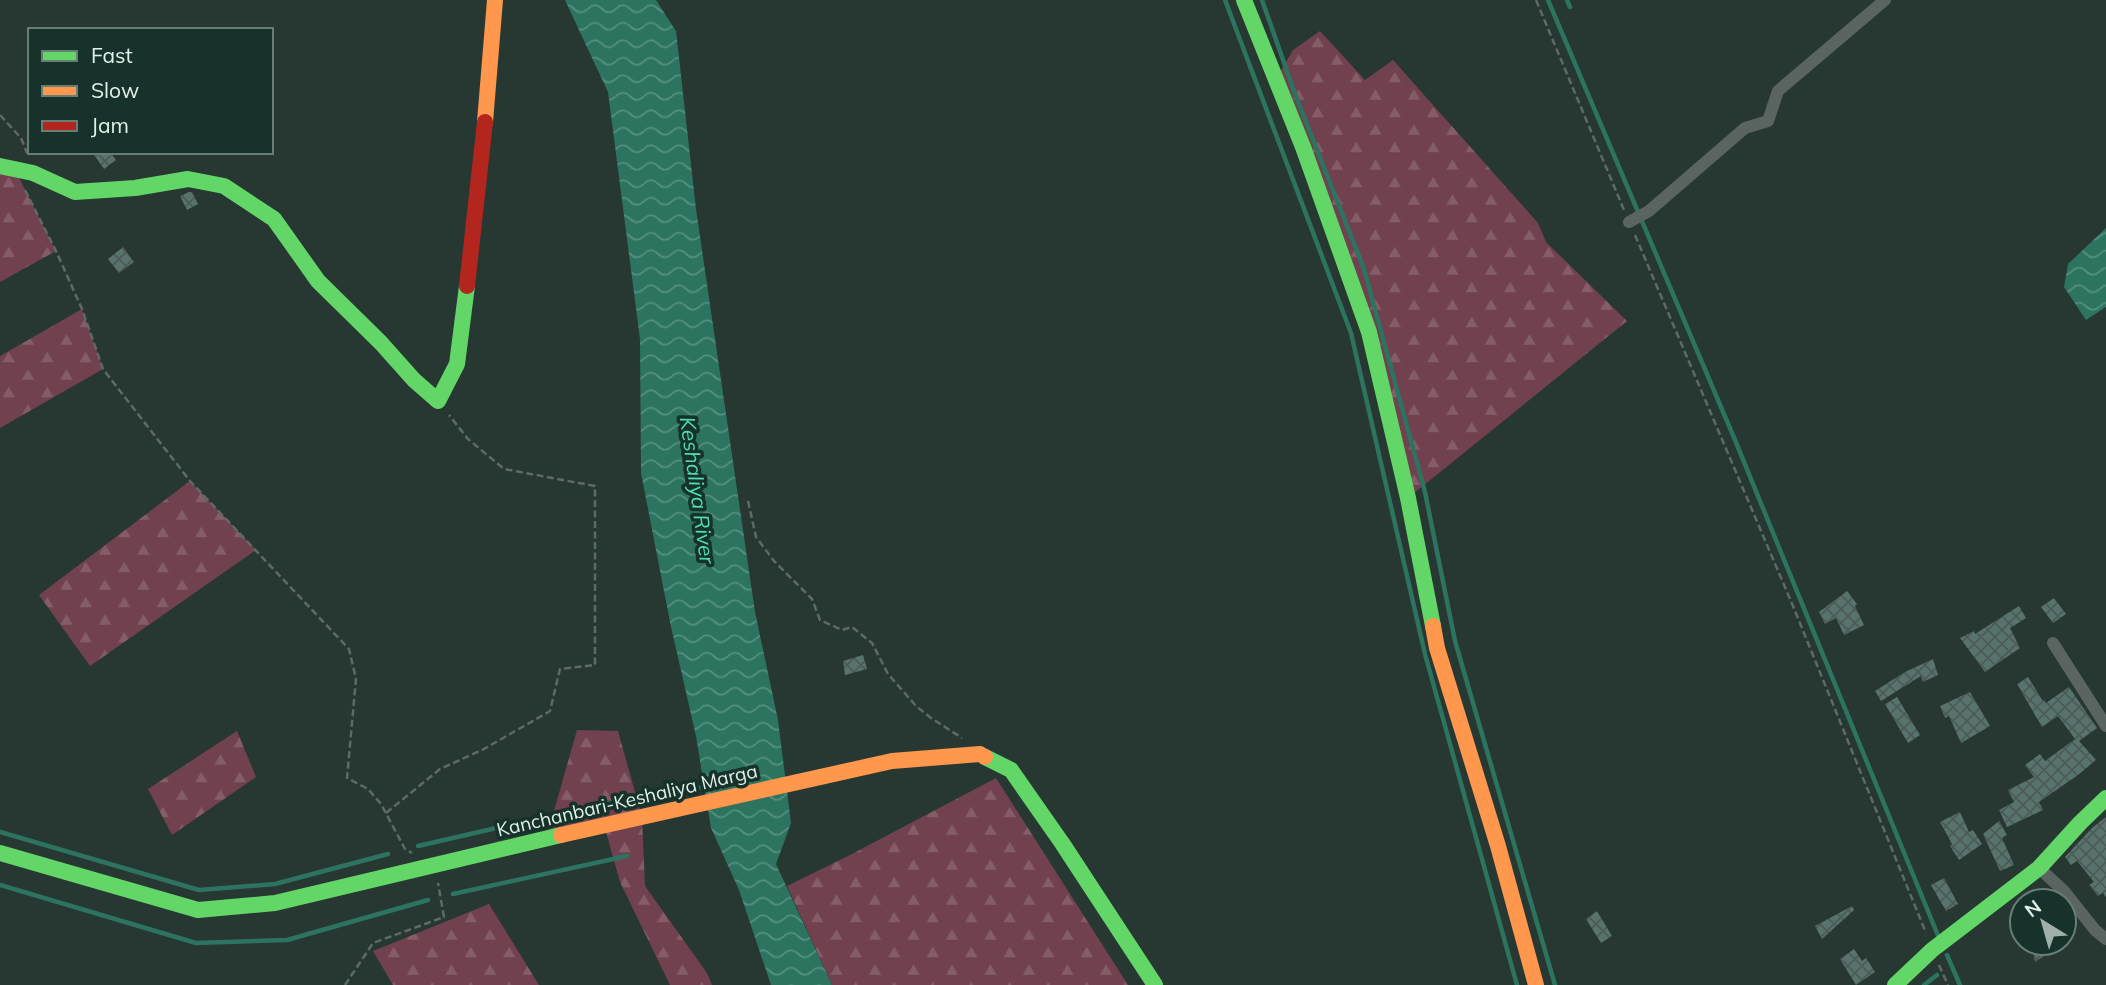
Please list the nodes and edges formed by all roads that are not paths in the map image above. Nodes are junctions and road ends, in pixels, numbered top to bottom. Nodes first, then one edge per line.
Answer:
1 (495, 0) edge
2 (1244, 0) edge
3 (1885, 0) edge
4 (7, 167) edge
5 (1629, 222) road end
6 (2053, 643) dead end
7 (2106, 726) edge
8 (2106, 798) edge
9 (0, 853) edge
10 (2039, 868) junction
11 (2106, 939) edge
12 (1155, 985) edge
13 (1536, 985) edge
14 (1895, 985) edge

1 - 4 street
2 - 13 street
3 - 5 street
6 - 7 street
8 - 10 street
9 - 12 street, Kanchanbari-Keshaliya Marga
10 - 11 street
10 - 14 street

